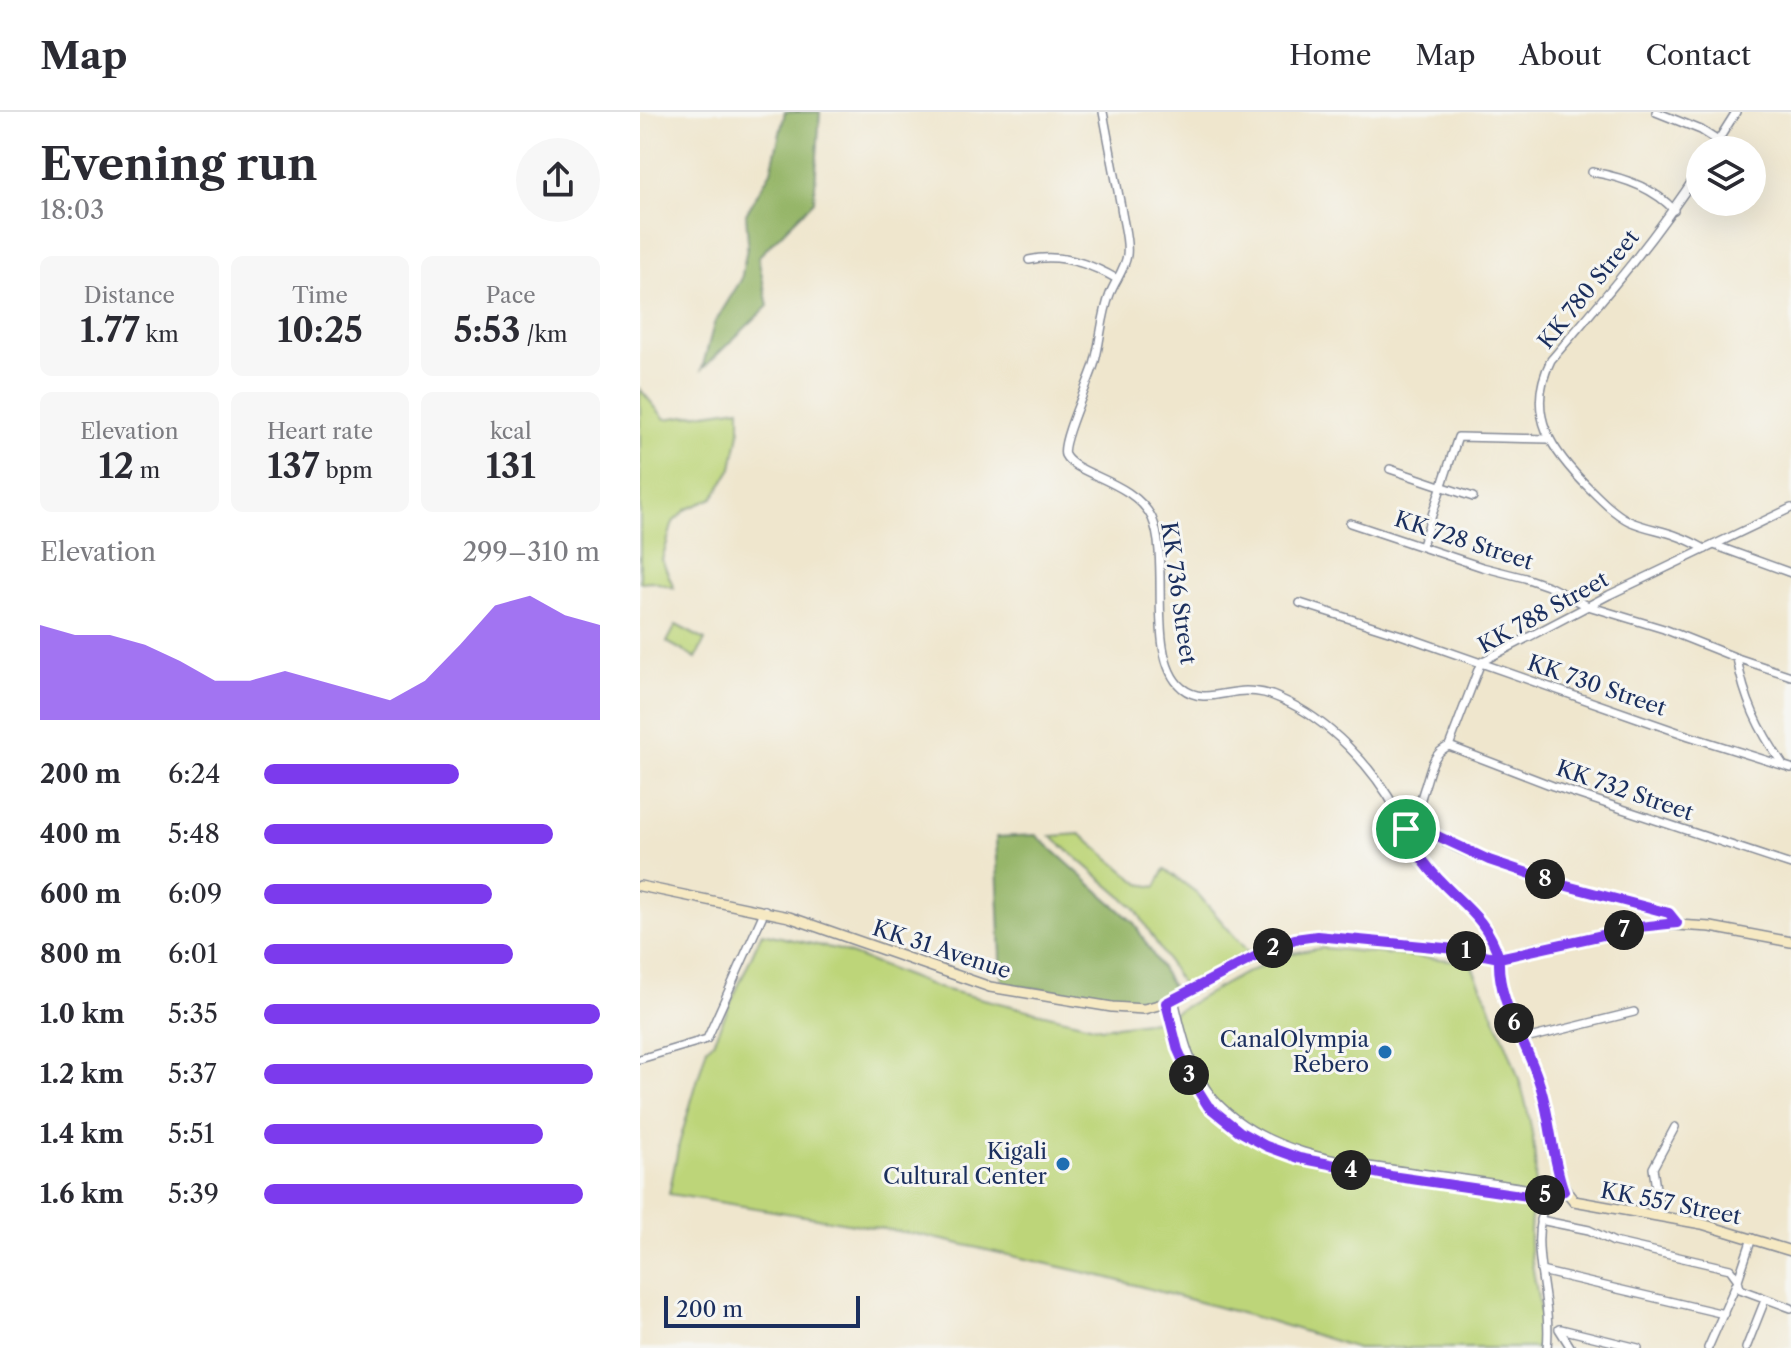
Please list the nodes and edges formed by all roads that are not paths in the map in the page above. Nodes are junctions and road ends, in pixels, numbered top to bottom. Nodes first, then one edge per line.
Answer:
1 (1103, 112) edge
2 (1656, 112) edge
3 (1736, 112) edge
4 (1710, 136) edge
5 (1721, 136) edge
6 (1592, 172) dead end
7 (1686, 191) edge
8 (1674, 210) junction
9 (1029, 260) dead end
10 (1117, 279) junction
11 (1548, 439) junction
12 (1390, 469) dead end
13 (1443, 486) junction
14 (1473, 497) dead end
15 (1791, 508) edge
16 (1350, 523) dead end
17 (1422, 545) junction
18 (1713, 545) junction
19 (1705, 549) junction
20 (1791, 573) edge
21 (1300, 603) dead end
22 (1588, 606) junction
23 (1737, 658) junction
24 (1481, 662) junction
25 (1791, 676) edge
26 (1449, 746) junction
27 (1787, 766) edge
28 (1419, 816) junction
29 (1406, 829) junction
30 (1791, 865) edge
31 (640, 886) edge
32 (765, 910) junction
33 (1677, 923) junction
34 (1791, 942) edge
35 (1499, 958) junction
36 (1170, 1001) junction
37 (1634, 1012) dead end
38 (1521, 1040) junction
39 (640, 1059) edge
40 (1675, 1127) dead end
41 (1564, 1191) junction
42 (1548, 1195) junction
43 (1660, 1216) junction
44 (1540, 1220) junction
45 (1752, 1238) junction
46 (1791, 1251) edge
47 (1541, 1271) junction
48 (1738, 1280) junction
49 (1765, 1300) junction
50 (1791, 1308) edge
51 (1724, 1314) junction
52 (1549, 1328) junction
53 (1561, 1329) junction
54 (1547, 1348) edge
55 (1571, 1348) edge
56 (1638, 1348) edge
57 (1708, 1348) edge
58 (1746, 1348) edge

1 - 10 street, KK 736 Street
2 - 4 street
3 - 5 street
6 - 8 street
7 - 8 street, KK 780 Street
8 - 11 street, KK 780 Street
9 - 10 street
10 - 29 street, KK 736 Street
11 - 13 street
11 - 19 street, KK 780 Street
12 - 13 street
13 - 14 street
13 - 17 street
15 - 18 street, KK 788 Street
16 - 17 street, KK 728 Street
17 - 22 street, KK 728 Street
18 - 19 street, KK 788 Street
18 - 20 street
19 - 22 street, KK 788 Street
21 - 24 street, KK 730 Street
22 - 23 street, KK 728 Street
22 - 24 street, KK 788 Street
23 - 25 street, KK 728 Street
23 - 27 street
24 - 26 street, KK 788 Street
24 - 27 street, KK 730 Street
26 - 28 street, KK 788 Street
26 - 30 street, KK 732 Street
28 - 29 street
28 - 33 street
29 - 35 street, KK 736 Street
31 - 32 main road, KK 31 Avenue
32 - 36 main road, KK 31 Avenue
32 - 39 street
33 - 34 main road, KK 31 Avenue
33 - 35 main road, KK 31 Avenue
35 - 36 main road, KK 31 Avenue
35 - 38 main road
36 - 42 street
37 - 38 street
38 - 41 main road
40 - 43 street
41 - 42 street
41 - 43 main road, KK 557 Street
42 - 44 street
43 - 45 main road, KK 557 Street
44 - 47 street
44 - 48 street
45 - 46 main road, KK 557 Street
45 - 48 street
47 - 51 street
47 - 52 street
48 - 49 street
48 - 51 street
49 - 50 street
49 - 58 street
51 - 57 street
52 - 53 street
52 - 54 street
53 - 55 street
53 - 56 street

